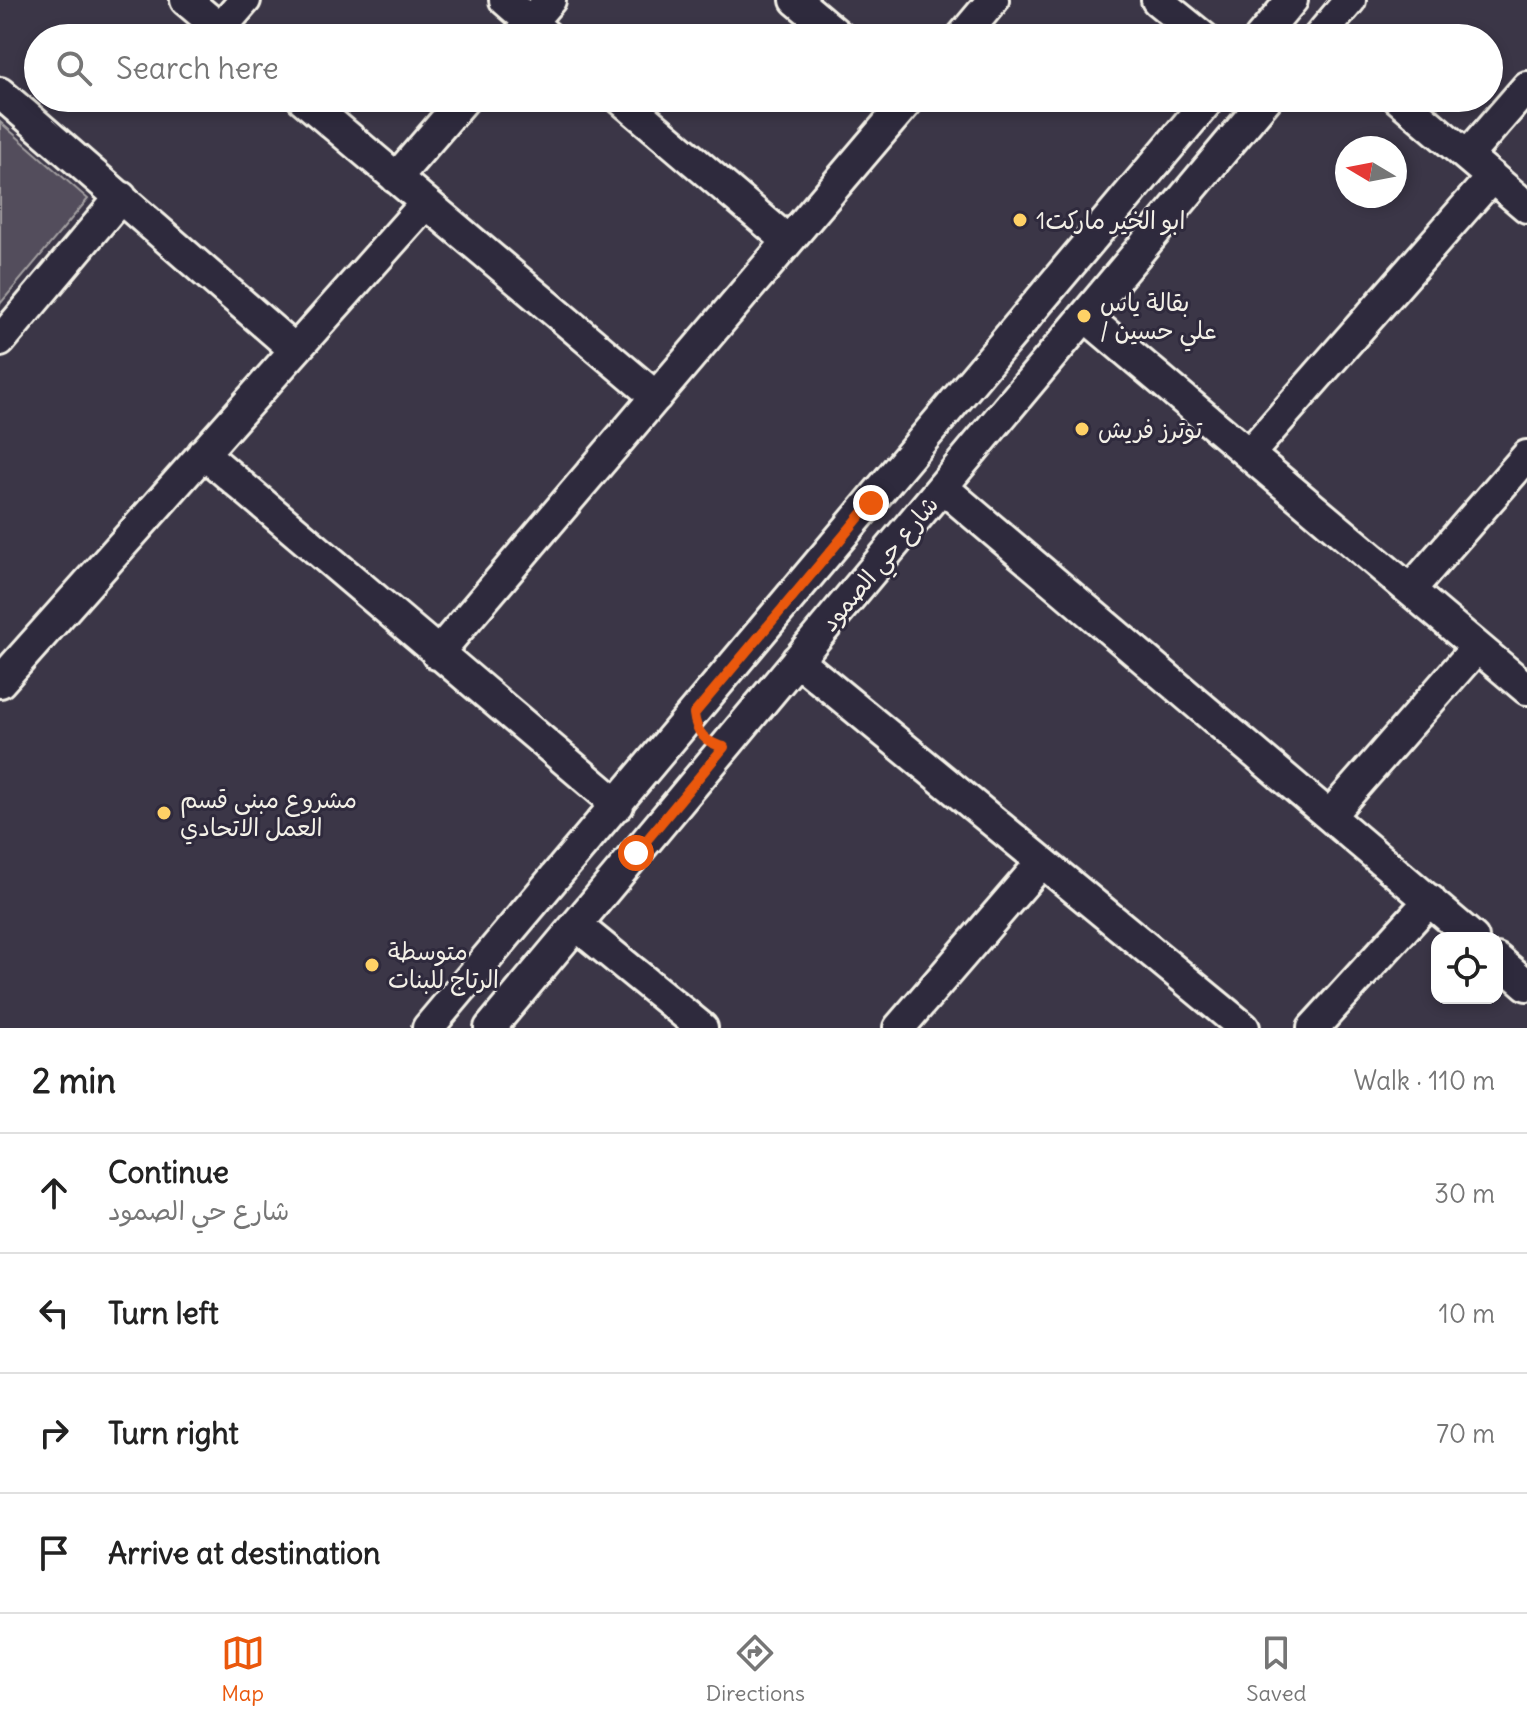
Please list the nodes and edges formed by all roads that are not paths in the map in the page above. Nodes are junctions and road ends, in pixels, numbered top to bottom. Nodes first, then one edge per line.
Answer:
1 (186, 0) edge
2 (245, 0) edge
3 (505, 0) edge
4 (796, 0) edge
5 (993, 0) edge
6 (1157, 0) edge
7 (1292, 0) edge
8 (1350, 0) edge
9 (214, 24) edge
10 (232, 24) edge
11 (536, 24) edge
12 (824, 24) edge
13 (973, 24) edge
14 (1187, 24) edge
15 (1272, 24) edge
16 (1331, 24) edge
17 (1527, 87) edge
18 (0, 93) edge
19 (318, 112) edge
20 (453, 112) edge
21 (636, 112) edge
22 (898, 112) edge
23 (1198, 112) edge
24 (1255, 112) edge
25 (1415, 112) edge
26 (1467, 156) junction
27 (1492, 177) junction
28 (396, 178) junction
29 (121, 197) junction
30 (426, 203) junction
31 (1527, 207) edge
32 (788, 241) junction
33 (1085, 316) junction
34 (0, 341) edge
35 (295, 350) junction
36 (656, 397) junction
37 (203, 453) junction
38 (1249, 454) junction
39 (1527, 456) edge
40 (942, 487) junction
41 (1410, 590) junction
42 (1477, 647) junction
43 (437, 654) junction
44 (797, 660) junction
45 (2, 673) edge
46 (1527, 689) edge
47 (694, 714) junction
48 (724, 747) junction
49 (645, 773) junction
50 (676, 804) junction
51 (618, 805) junction
52 (1330, 815) junction
53 (1042, 862) junction
54 (1430, 900) junction
55 (576, 925) junction
56 (1466, 932) edge
57 (1503, 964) edge
58 (1527, 985) edge
59 (903, 1027) edge
60 (428, 1028) edge
61 (490, 1028) edge
62 (702, 1028) edge
63 (1244, 1028) edge
64 (1313, 1028) edge

1 - 9 street
2 - 10 street
3 - 11 street
4 - 12 street
5 - 13 street
6 - 14 street
7 - 15 street
8 - 16 street
17 - 26 street
18 - 29 street
19 - 28 street
20 - 28 street
21 - 32 street
22 - 32 street
23 - 47 street
24 - 33 street, شارع حي الصمود
25 - 26 street
26 - 27 street
27 - 31 street
27 - 38 street
28 - 30 street
29 - 34 street
29 - 35 street
30 - 35 street
30 - 36 street
32 - 36 street
33 - 38 street
33 - 40 street, شارع حي الصمود
35 - 37 street
36 - 43 street
37 - 43 street
37 - 45 street
38 - 41 street
39 - 41 street
40 - 44 street, شارع حي الصمود
40 - 52 street
41 - 42 street
42 - 46 street
42 - 52 street
43 - 51 street
44 - 48 street, شارع حي الصمود
44 - 53 street
47 - 48 street
47 - 49 street
48 - 50 street, شارع حي الصمود
49 - 50 street
49 - 51 street
50 - 55 street, شارع حي الصمود
51 - 60 street
52 - 54 street
53 - 59 street
53 - 63 street
54 - 56 street
54 - 64 street
55 - 61 street, شارع حي الصمود
55 - 62 street
57 - 58 street

